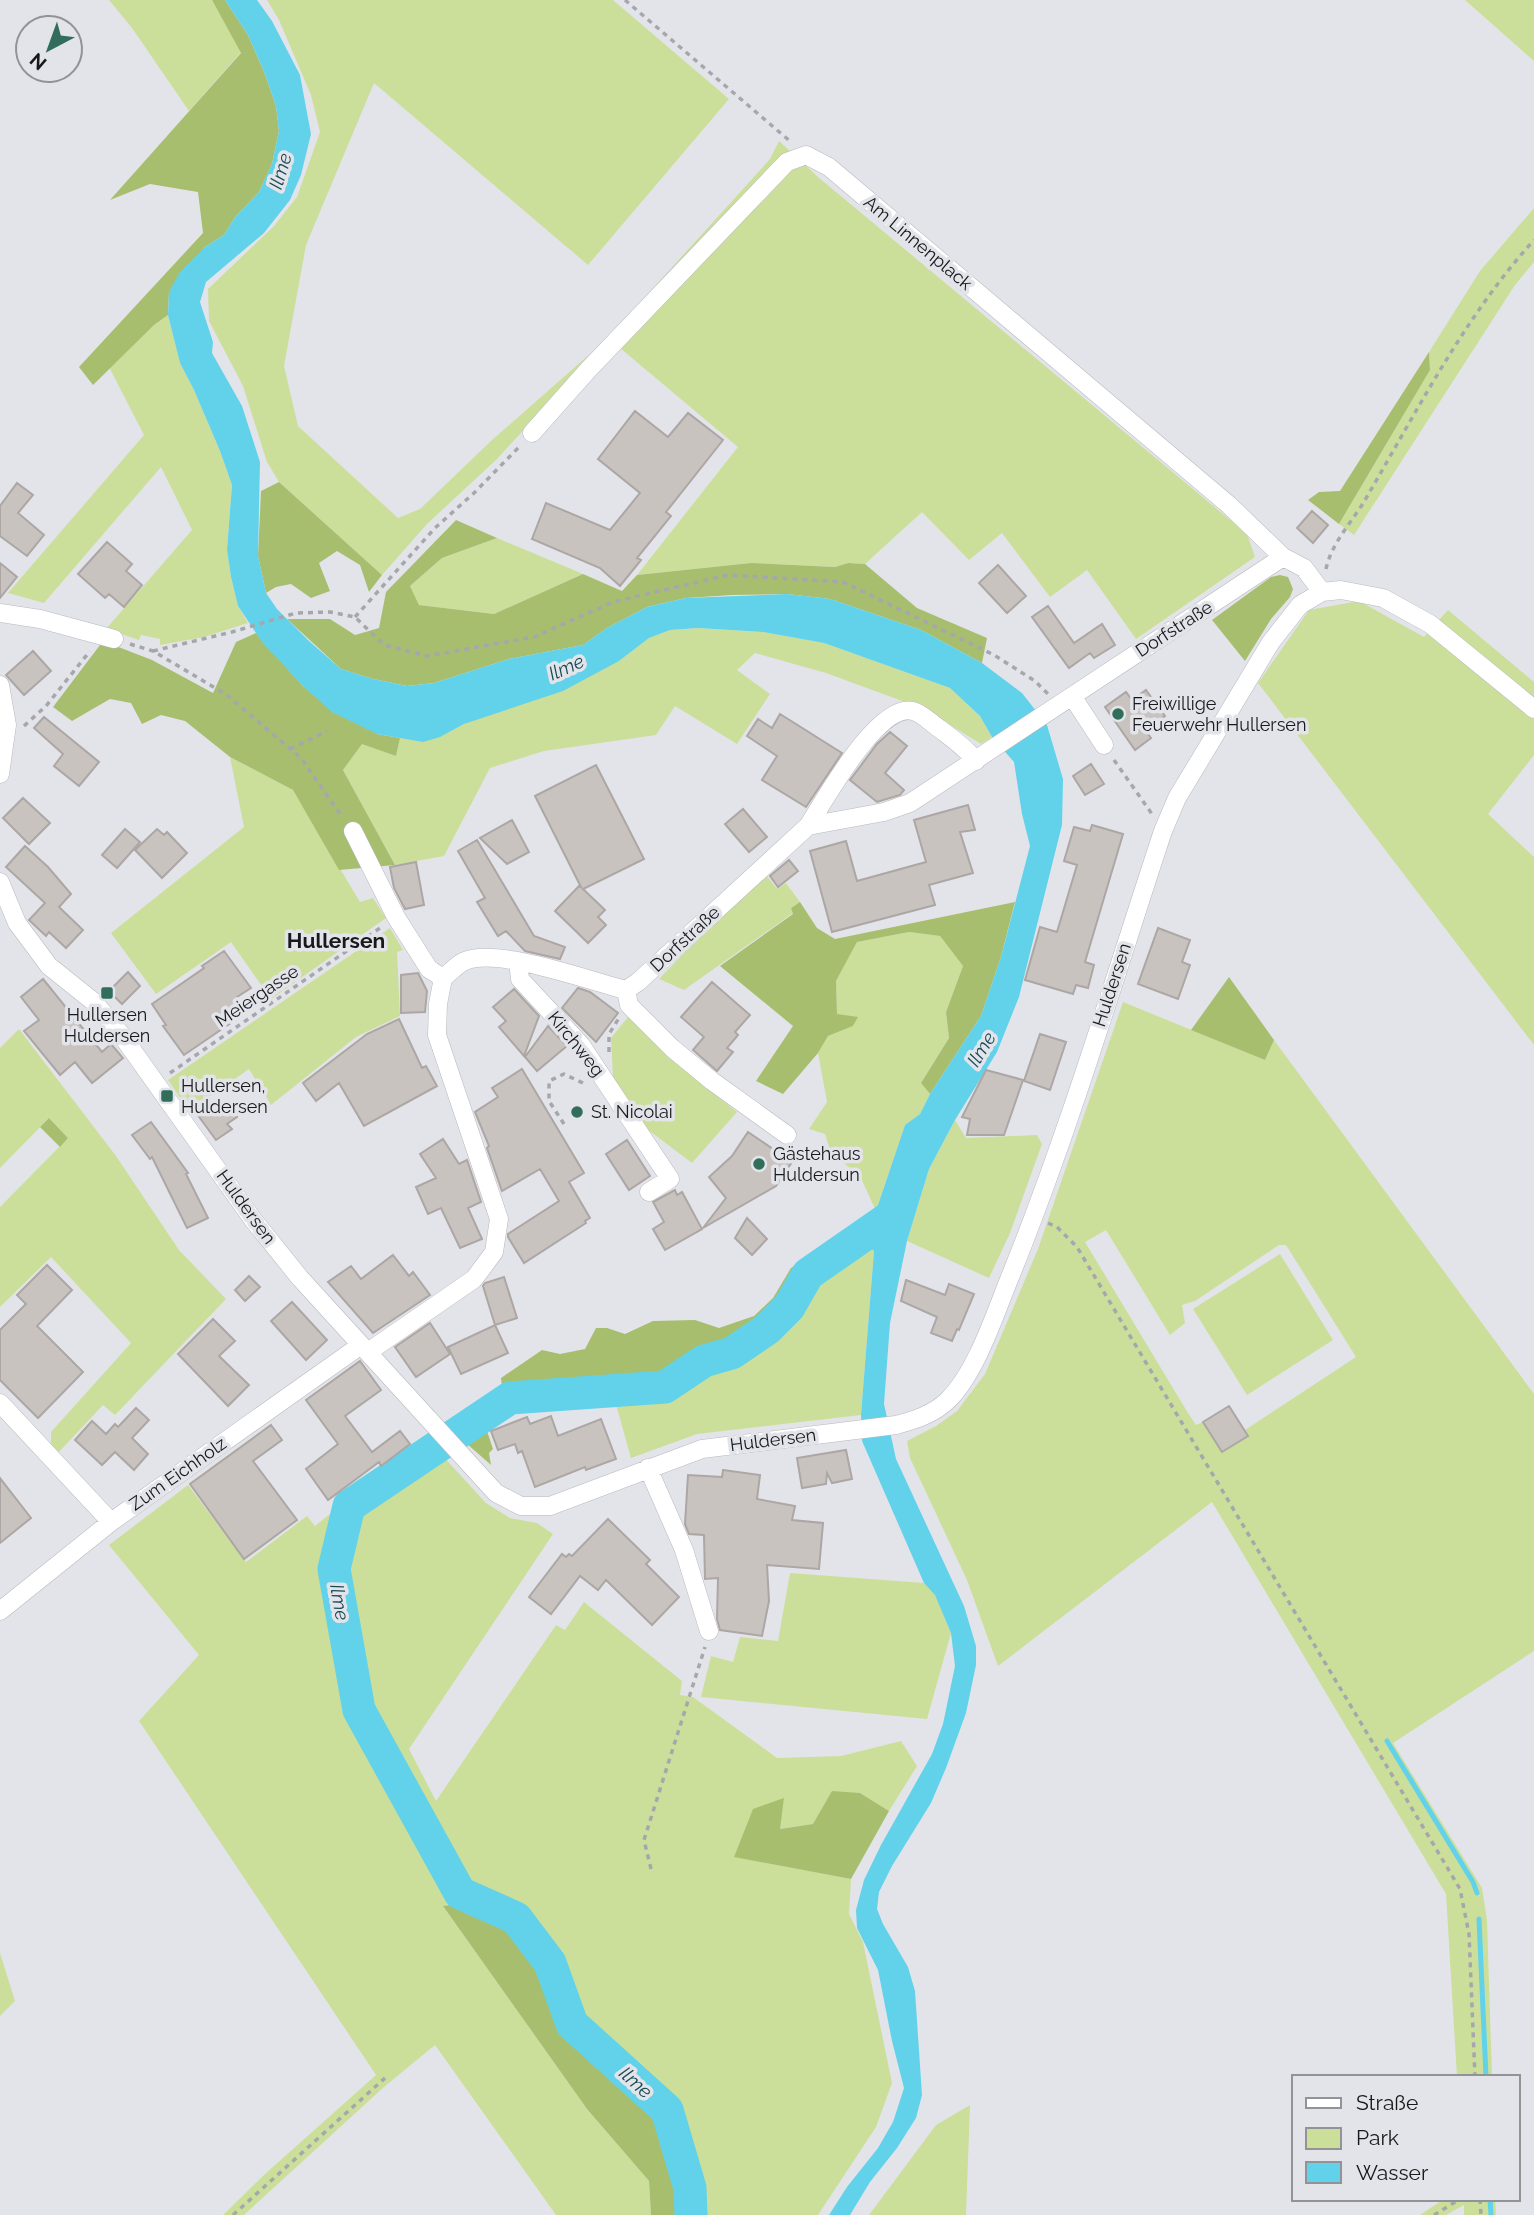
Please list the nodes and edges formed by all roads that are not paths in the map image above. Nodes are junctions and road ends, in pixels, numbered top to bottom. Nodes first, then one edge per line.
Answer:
1 (532, 433) road end
2 (1283, 557) junction
3 (1322, 592) junction
4 (0, 613) edge
5 (108, 637) road end
6 (0, 685) edge
7 (1061, 704) junction
8 (1534, 709) edge
9 (1104, 745) road end
10 (981, 757) junction
11 (0, 774) edge
12 (808, 826) junction
13 (353, 831) road end
14 (0, 882) edge
15 (8, 922) edge
16 (518, 961) junction
17 (443, 978) junction
18 (626, 990) junction
19 (787, 1135) dead end
20 (649, 1192) dead end
21 (364, 1348) junction
22 (0, 1404) edge
23 (648, 1468) junction
24 (111, 1522) junction
25 (0, 1611) edge
26 (709, 1631) road end

1 - 2 street, Am Linnenplack
2 - 3 street, Am Linnenplack
2 - 7 street, Dorfstraße
3 - 8 street
3 - 23 street, Huldersen
4 - 5 street
6 - 11 street
7 - 9 street
7 - 10 street, Dorfstraße
10 - 12 street, Dorfstraße
10 - 12 street
12 - 18 street, Dorfstraße
13 - 17 street
14 - 15 street, Huldersen
15 - 21 street, Huldersen
16 - 17 street
16 - 18 street
16 - 20 street, Kirchweg
17 - 21 street
18 - 19 street
21 - 23 street, Huldersen
21 - 24 street, Zum Eichholz
22 - 24 street
23 - 26 street
24 - 25 street, Zum Eichholz

